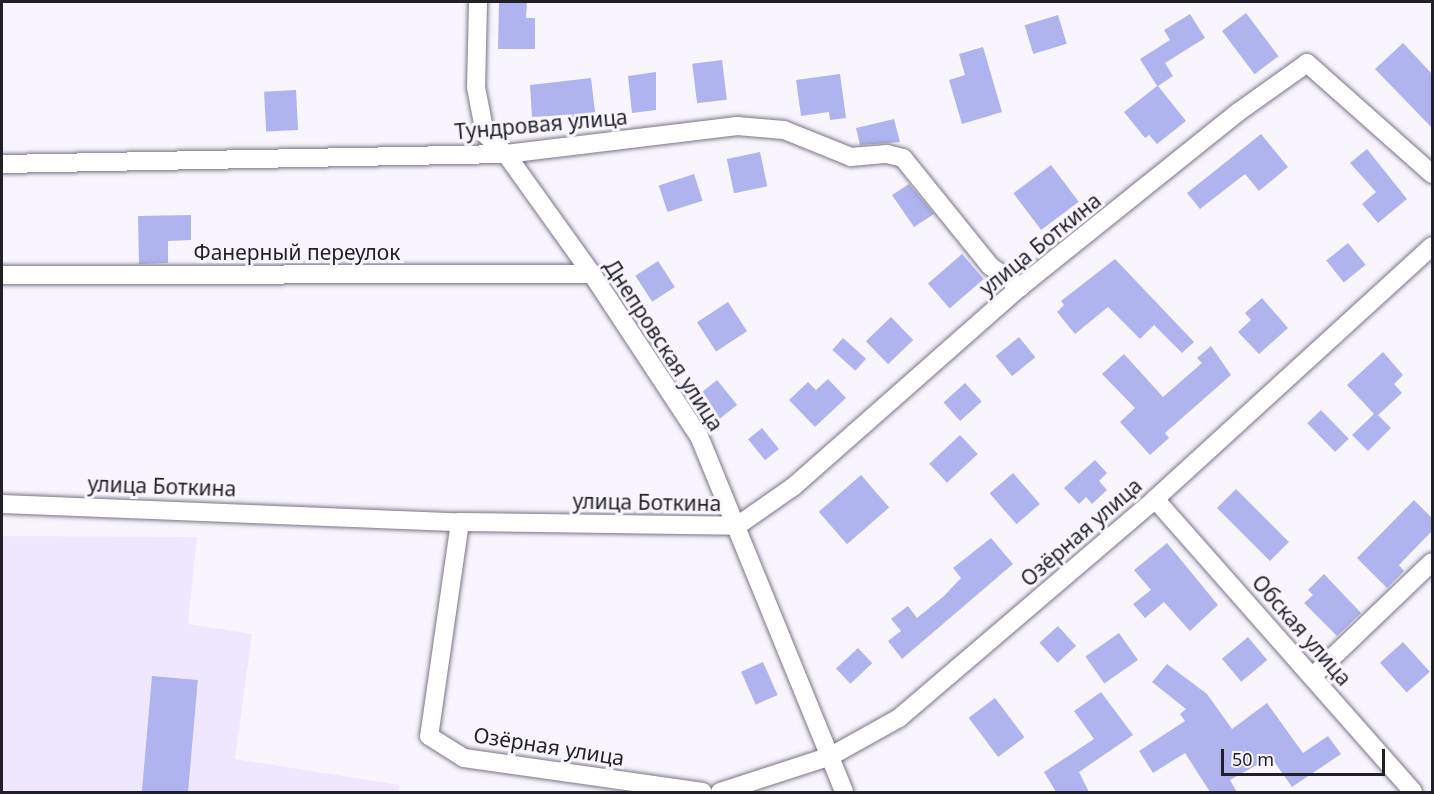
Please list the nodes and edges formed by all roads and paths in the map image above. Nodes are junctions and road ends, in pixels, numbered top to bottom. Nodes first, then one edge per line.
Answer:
1 (478, 2) edge
2 (506, 154) junction
3 (2, 164) edge
4 (1432, 174) edge
5 (1432, 246) edge
6 (592, 274) junction
7 (2, 275) edge
8 (1020, 287) junction
9 (1155, 499) junction
10 (2, 504) edge
11 (460, 522) junction
12 (737, 526) junction
13 (1432, 562) edge
14 (1314, 675) junction
15 (831, 756) junction
16 (702, 792) edge
17 (720, 792) edge
18 (844, 792) edge
19 (1413, 792) edge

1 - 2 street, Днепровская улица
2 - 3 street, Тундровая улица
2 - 6 street, Днепровская улица
2 - 8 street, Тундровая улица
4 - 8 street, улица Боткина
5 - 9 street, Озёрная улица
6 - 7 street, Фанерный переулок
6 - 12 street, Днепровская улица
8 - 12 street, улица Боткина
9 - 14 street, Обская улица
9 - 15 street, Озёрная улица
10 - 11 street, улица Боткина
11 - 12 street, улица Боткина
11 - 16 street, Озёрная улица
12 - 15 street, Днепровская улица
13 - 14 street
14 - 19 street, Обская улица
15 - 17 street, Озёрная улица
15 - 18 street, Днепровская улица

